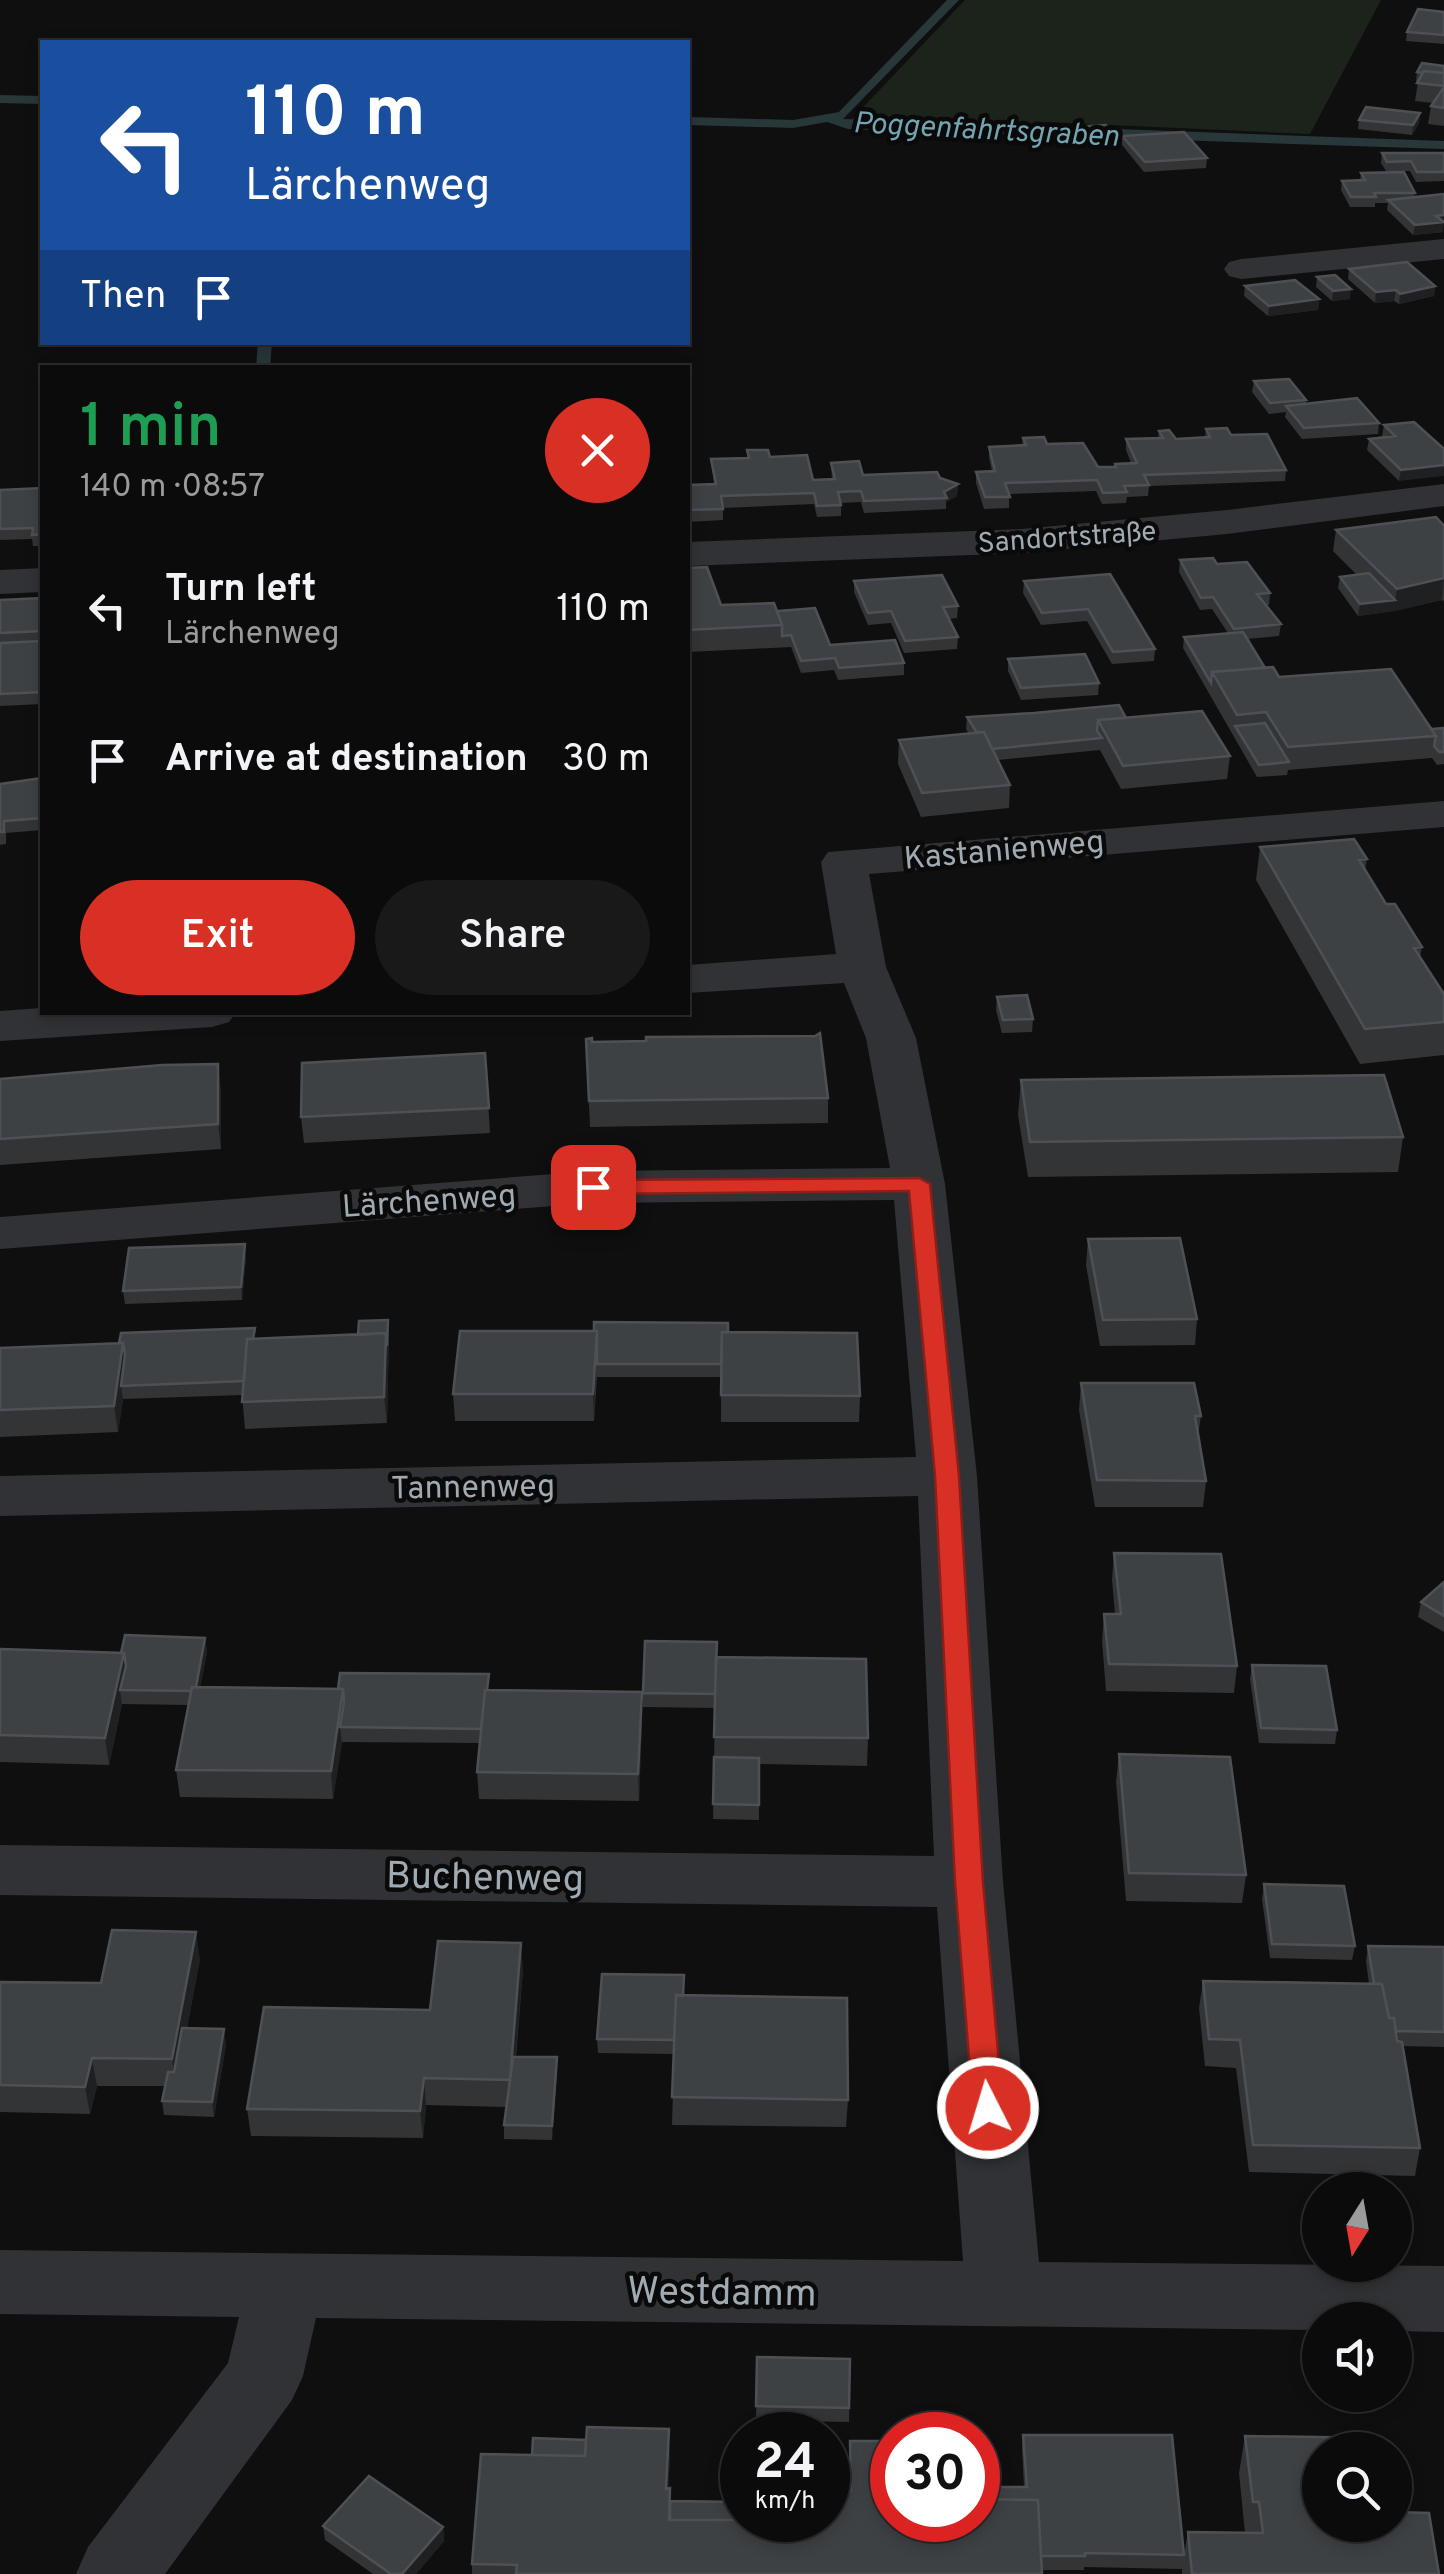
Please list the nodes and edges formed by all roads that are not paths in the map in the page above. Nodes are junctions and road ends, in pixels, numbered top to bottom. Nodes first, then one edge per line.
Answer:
1 (1444, 249) edge
2 (1241, 269) dead end
3 (1444, 495) edge
4 (690, 554) edge
5 (40, 580) edge
6 (0, 582) edge
7 (1444, 814) edge
8 (862, 967) junction
9 (690, 980) edge
10 (167, 1015) edge
11 (0, 1026) edge
12 (919, 1184) junction
13 (0, 1233) edge
14 (947, 1476) junction
15 (0, 1496) edge
16 (0, 1870) edge
17 (969, 1882) junction
18 (0, 2282) edge
19 (285, 2286) junction
20 (1004, 2295) junction
21 (1444, 2299) edge
22 (117, 2574) edge

1 - 2 street
3 - 4 street, Sandortstraße
5 - 6 street
7 - 8 street, Kastanienweg
8 - 9 street
8 - 12 street
10 - 11 street
12 - 13 street, Lärchenweg
12 - 14 street
14 - 15 street, Tannenweg
14 - 17 street
16 - 17 street, Buchenweg
17 - 20 street
18 - 19 street, Westdamm
19 - 20 street, Westdamm
19 - 22 street
20 - 21 street, Westdamm

